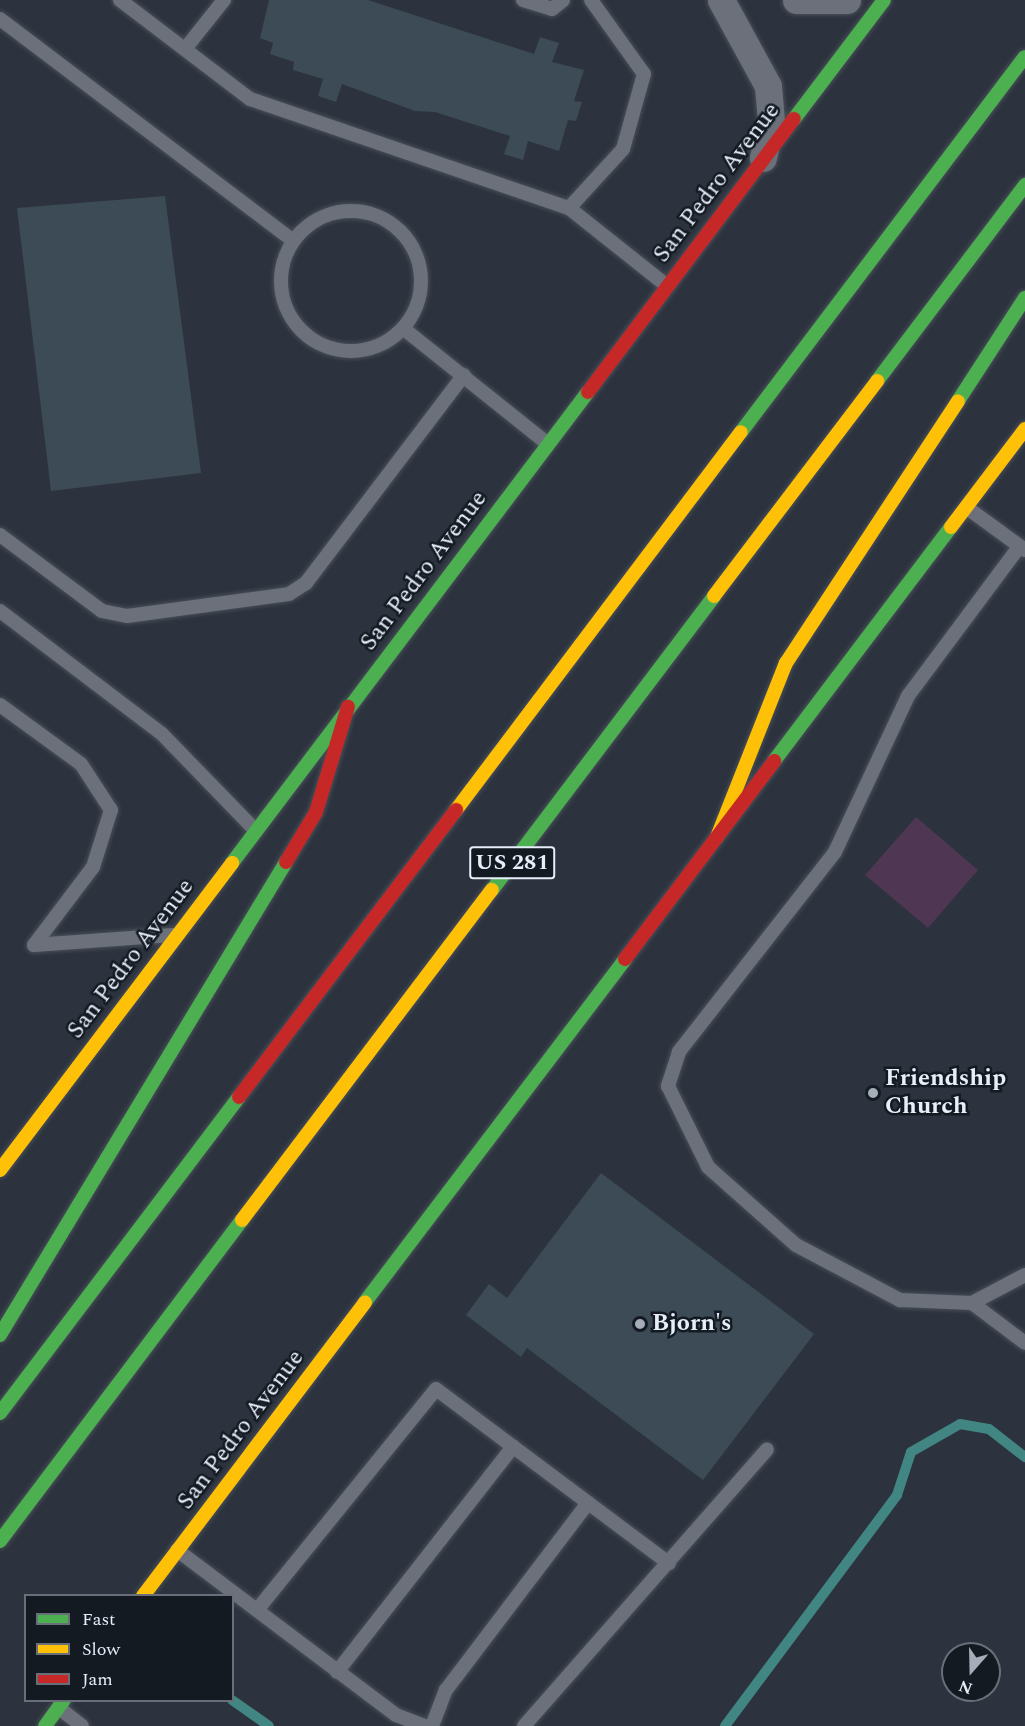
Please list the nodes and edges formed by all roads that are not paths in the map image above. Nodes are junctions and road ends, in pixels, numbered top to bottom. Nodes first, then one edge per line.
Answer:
1 (120, 0) edge
2 (224, 0) edge
3 (524, 0) edge
4 (563, 0) edge
5 (591, 0) edge
6 (721, 0) edge
7 (795, 0) edge
8 (847, 0) edge
9 (884, 0) edge
10 (0, 19) edge
11 (185, 49) junction
12 (1025, 57) edge
13 (762, 161) junction
14 (1025, 185) edge
15 (569, 208) junction
16 (294, 241) junction
17 (667, 286) junction
18 (1025, 298) edge
19 (404, 328) junction
20 (464, 375) junction
21 (1025, 429) edge
22 (548, 444) junction
23 (966, 507) junction
24 (0, 535) edge
25 (1022, 548) edge
26 (0, 611) edge
27 (0, 705) edge
28 (348, 708) junction
29 (256, 831) junction
30 (717, 837) junction
31 (178, 934) junction
32 (1, 1167) edge
33 (1025, 1275) edge
34 (972, 1303) junction
35 (0, 1335) edge
36 (1025, 1343) edge
37 (0, 1413) edge
38 (513, 1447) junction
39 (768, 1449) dead end
40 (588, 1503) junction
41 (0, 1541) edge
42 (177, 1550) junction
43 (669, 1563) junction
44 (144, 1594) edge
45 (257, 1610) junction
46 (338, 1672) junction
47 (61, 1704) edge
48 (45, 1726) edge
49 (82, 1726) edge
50 (424, 1726) edge
51 (432, 1726) edge
52 (524, 1726) edge

1 - 11 lane
2 - 11 lane
3 - 4 lane
5 - 15 lane
6 - 13 street
7 - 8 street
9 - 13 main road, San Pedro Avenue
10 - 16 lane
11 - 15 lane
12 - 37 main road, US 281
13 - 17 main road, San Pedro Avenue
14 - 41 main road, US 281
15 - 17 lane
16 - 19 lane
16 - 19 lane
17 - 22 main road, San Pedro Avenue
18 - 30 main road
19 - 20 lane
20 - 22 lane
20 - 24 lane
21 - 23 main road, San Pedro Avenue
22 - 28 main road, San Pedro Avenue
23 - 25 lane
23 - 30 main road, San Pedro Avenue
25 - 34 lane
26 - 29 lane
27 - 31 lane
28 - 29 main road, San Pedro Avenue
28 - 35 main road
29 - 31 main road, San Pedro Avenue
30 - 42 main road, San Pedro Avenue
31 - 32 main road, San Pedro Avenue
33 - 34 lane
34 - 36 lane
38 - 40 lane
38 - 45 lane
38 - 46 lane
39 - 43 lane
40 - 43 lane
40 - 51 lane
42 - 44 main road, San Pedro Avenue
42 - 45 lane
43 - 52 lane
45 - 46 lane
46 - 50 lane
47 - 48 main road
47 - 49 lane

